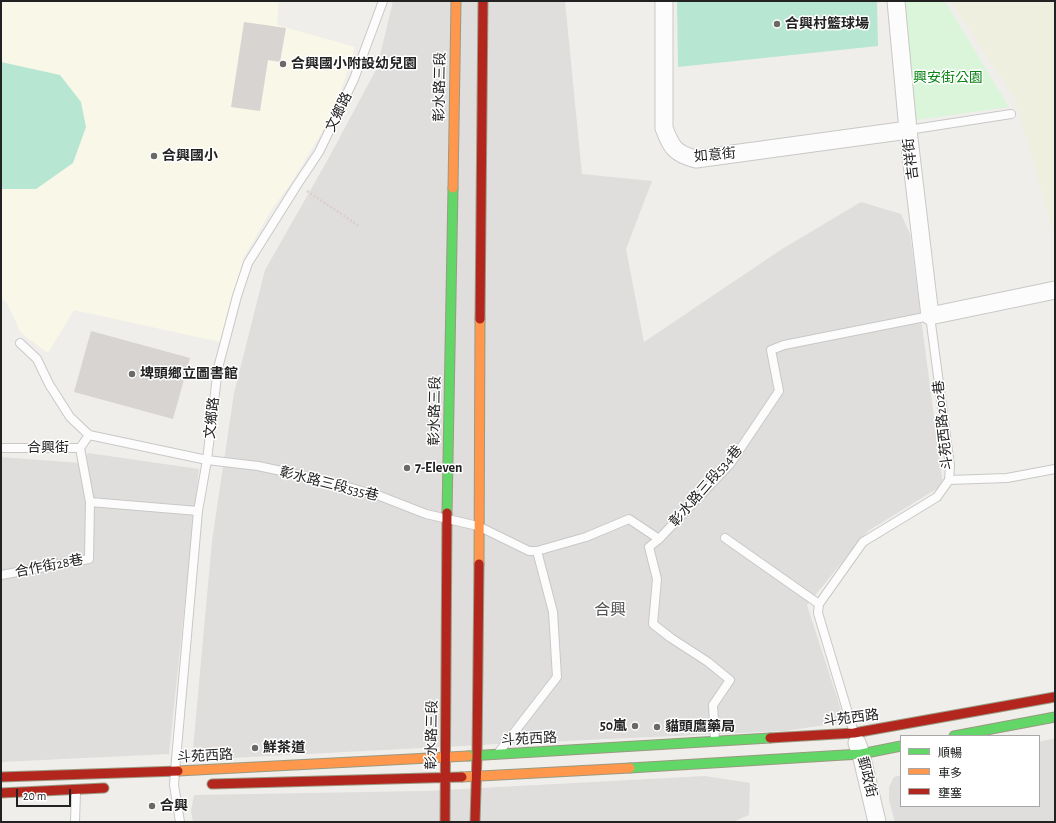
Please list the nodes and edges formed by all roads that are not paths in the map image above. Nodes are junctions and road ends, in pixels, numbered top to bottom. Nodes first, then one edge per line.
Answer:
1 (382, 1) edge
2 (456, 1) edge
3 (483, 1) edge
4 (664, 1) edge
5 (896, 1) edge
6 (1011, 114) dead end
7 (908, 130) junction
8 (1055, 290) edge
9 (930, 316) junction
10 (20, 343) dead end
11 (89, 435) junction
12 (1, 448) edge
13 (80, 448) junction
14 (207, 460) junction
15 (1055, 469) edge
16 (949, 480) junction
17 (90, 502) junction
18 (198, 511) junction
19 (447, 520) junction
20 (478, 526) junction
21 (725, 538) dead end
22 (659, 539) junction
23 (537, 551) junction
24 (1, 575) edge
25 (819, 604) junction
26 (1055, 697) edge
27 (1055, 717) edge
28 (854, 734) junction
29 (959, 735) edge
30 (715, 742) junction
31 (900, 746) edge
32 (861, 754) junction
33 (496, 755) junction
34 (477, 756) junction
35 (446, 757) junction
36 (175, 771) junction
37 (74, 774) junction
38 (1, 777) edge
39 (445, 777) junction
40 (477, 777) junction
41 (206, 784) dead end
42 (114, 788) dead end
43 (76, 790) junction
44 (1, 793) edge
45 (75, 822) edge
46 (180, 822) edge
47 (445, 822) edge
48 (475, 822) edge
49 (877, 822) edge

1 - 14 lane, 文鄉路
2 - 19 main road, 彰水路三段
3 - 20 main road
4 - 7 street, 如意街
5 - 7 street, 吉祥街
6 - 7 lane
7 - 9 street, 吉祥街
8 - 9 street
9 - 16 lane, 斗苑西路202巷
9 - 22 lane, 彰水路三段534巷
10 - 11 lane
11 - 13 lane, 合興街
11 - 14 lane, 彰水路三段535巷
12 - 13 lane, 合興街
13 - 17 lane
14 - 18 lane, 文鄉路
14 - 19 lane, 彰水路三段535巷
15 - 16 lane
16 - 25 lane, 斗苑西路202巷
17 - 18 lane
17 - 24 lane, 合作街28巷
18 - 36 lane, 文鄉路
19 - 20 lane
19 - 35 main road, 彰水路三段
20 - 23 lane
20 - 34 main road
21 - 25 lane
22 - 23 lane, 彰水路三段534巷
22 - 30 lane
23 - 33 lane
25 - 28 lane
26 - 28 main road, 斗苑西路
27 - 29 main road
28 - 30 main road, 斗苑西路
28 - 32 street, 郵政街
30 - 33 main road, 斗苑西路
31 - 32 main road, 斗苑西路
32 - 40 main road, 斗苑西路
32 - 49 street, 郵政街
33 - 34 main road, 斗苑西路
34 - 35 main road, 斗苑西路
34 - 40 main road
35 - 36 main road, 斗苑西路
35 - 39 main road, 彰水路三段
36 - 37 main road, 斗苑西路
36 - 46 lane, 文鄉路
37 - 38 main road, 斗苑西路
37 - 43 lane
39 - 40 main road, 斗苑西路
39 - 41 main road, 斗苑西路
39 - 47 main road, 彰水路三段
40 - 48 main road
42 - 43 main road
43 - 44 main road
43 - 45 lane

